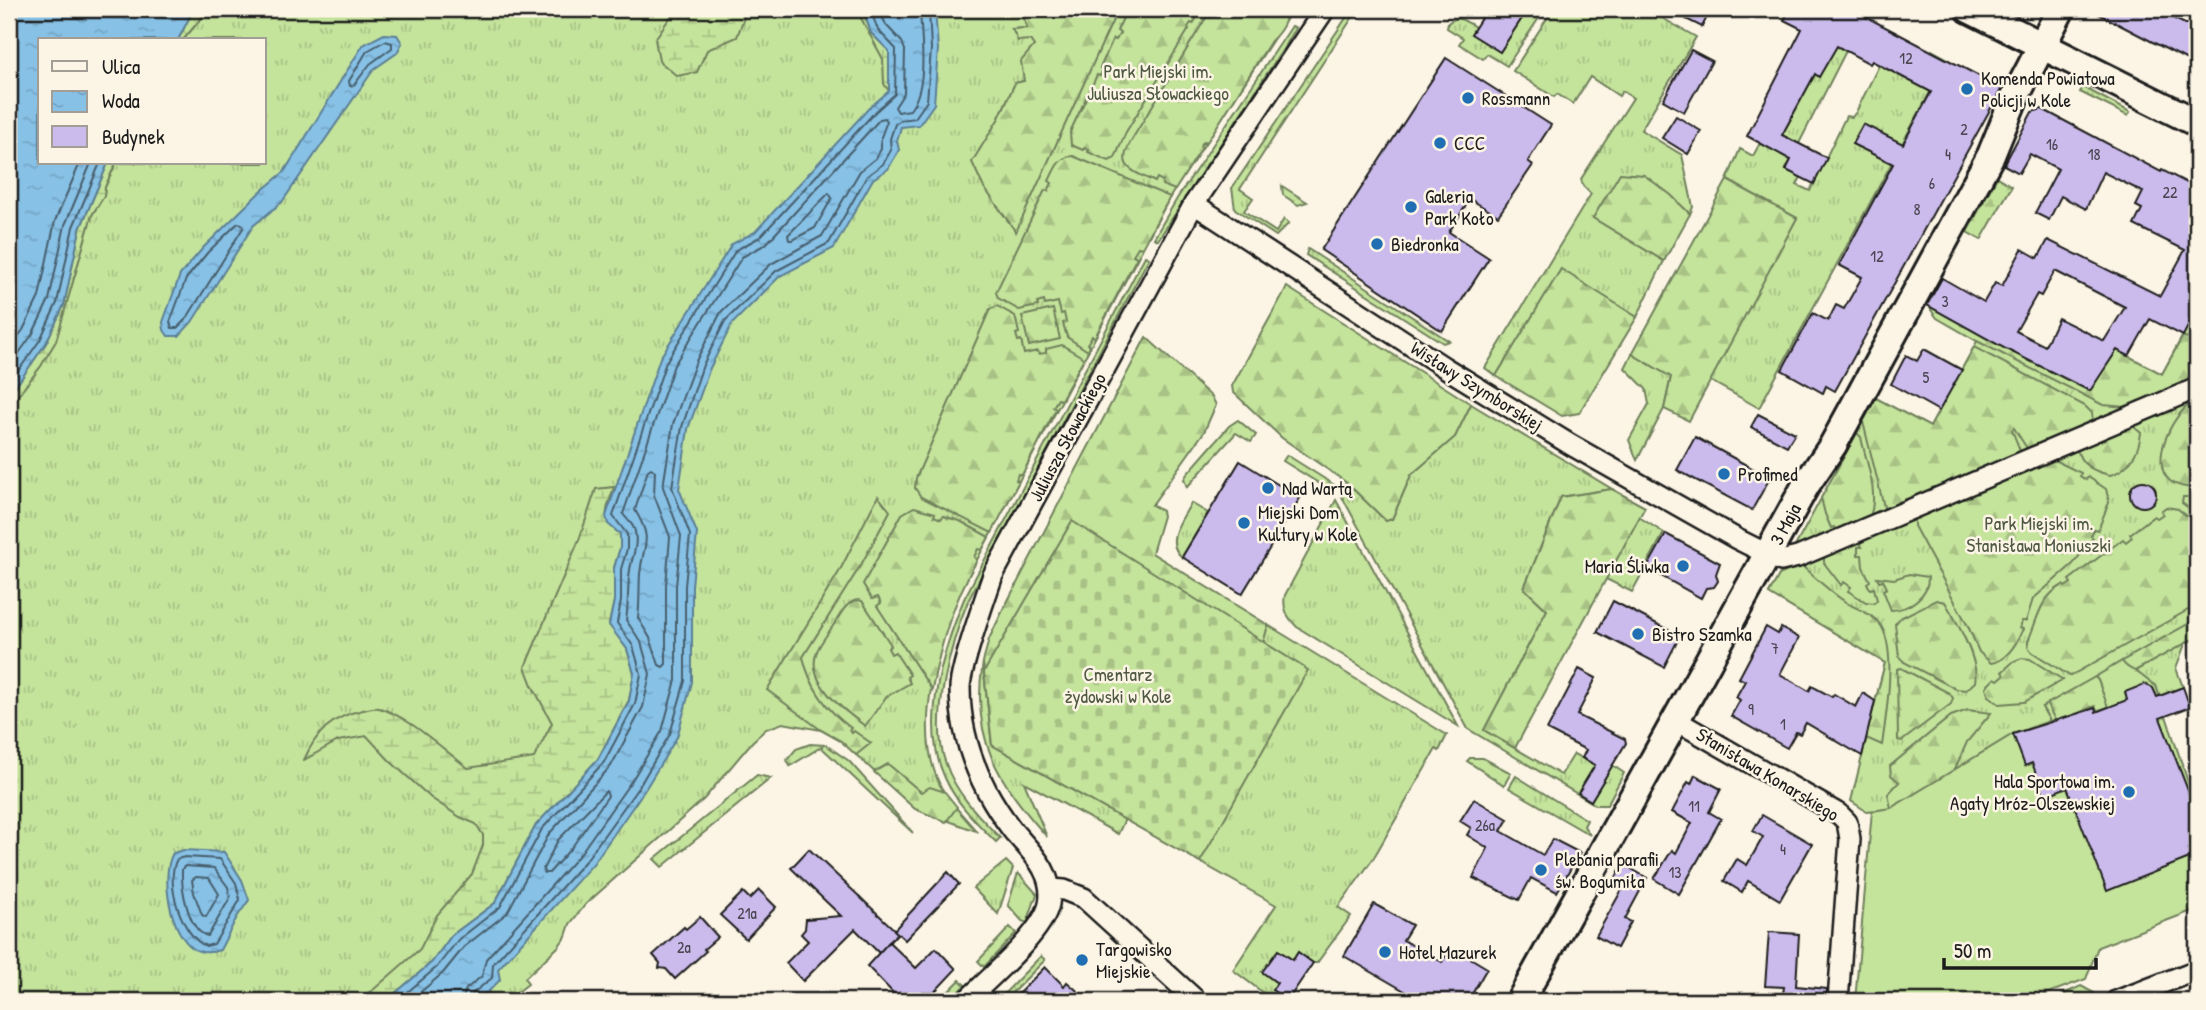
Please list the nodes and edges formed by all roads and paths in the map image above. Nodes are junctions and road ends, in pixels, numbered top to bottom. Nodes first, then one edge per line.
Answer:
1 (1325, 9) edge
2 (1969, 9) edge
3 (2061, 9) edge
4 (2042, 44) junction
5 (2197, 123) edge
6 (1194, 204) junction
7 (2197, 388) edge
8 (1768, 556) junction
9 (1677, 721) junction
10 (1051, 889) junction
11 (2197, 970) edge
12 (966, 1001) edge
13 (1197, 1001) edge
14 (1520, 1001) edge
15 (1838, 1001) edge
16 (2116, 1001) edge

1 - 6 street, Juliusza Słowackiego
2 - 4 street
3 - 4 street, 3 Maja
4 - 5 street
4 - 8 street, 3 Maja
6 - 8 street, Wisławy Szymborskiej
6 - 10 street, Juliusza Słowackiego
7 - 8 street
8 - 9 street, 3 Maja
9 - 14 street, 3 Maja
9 - 15 street, Stanisława Konarskiego
10 - 12 street
10 - 13 street
11 - 16 street

